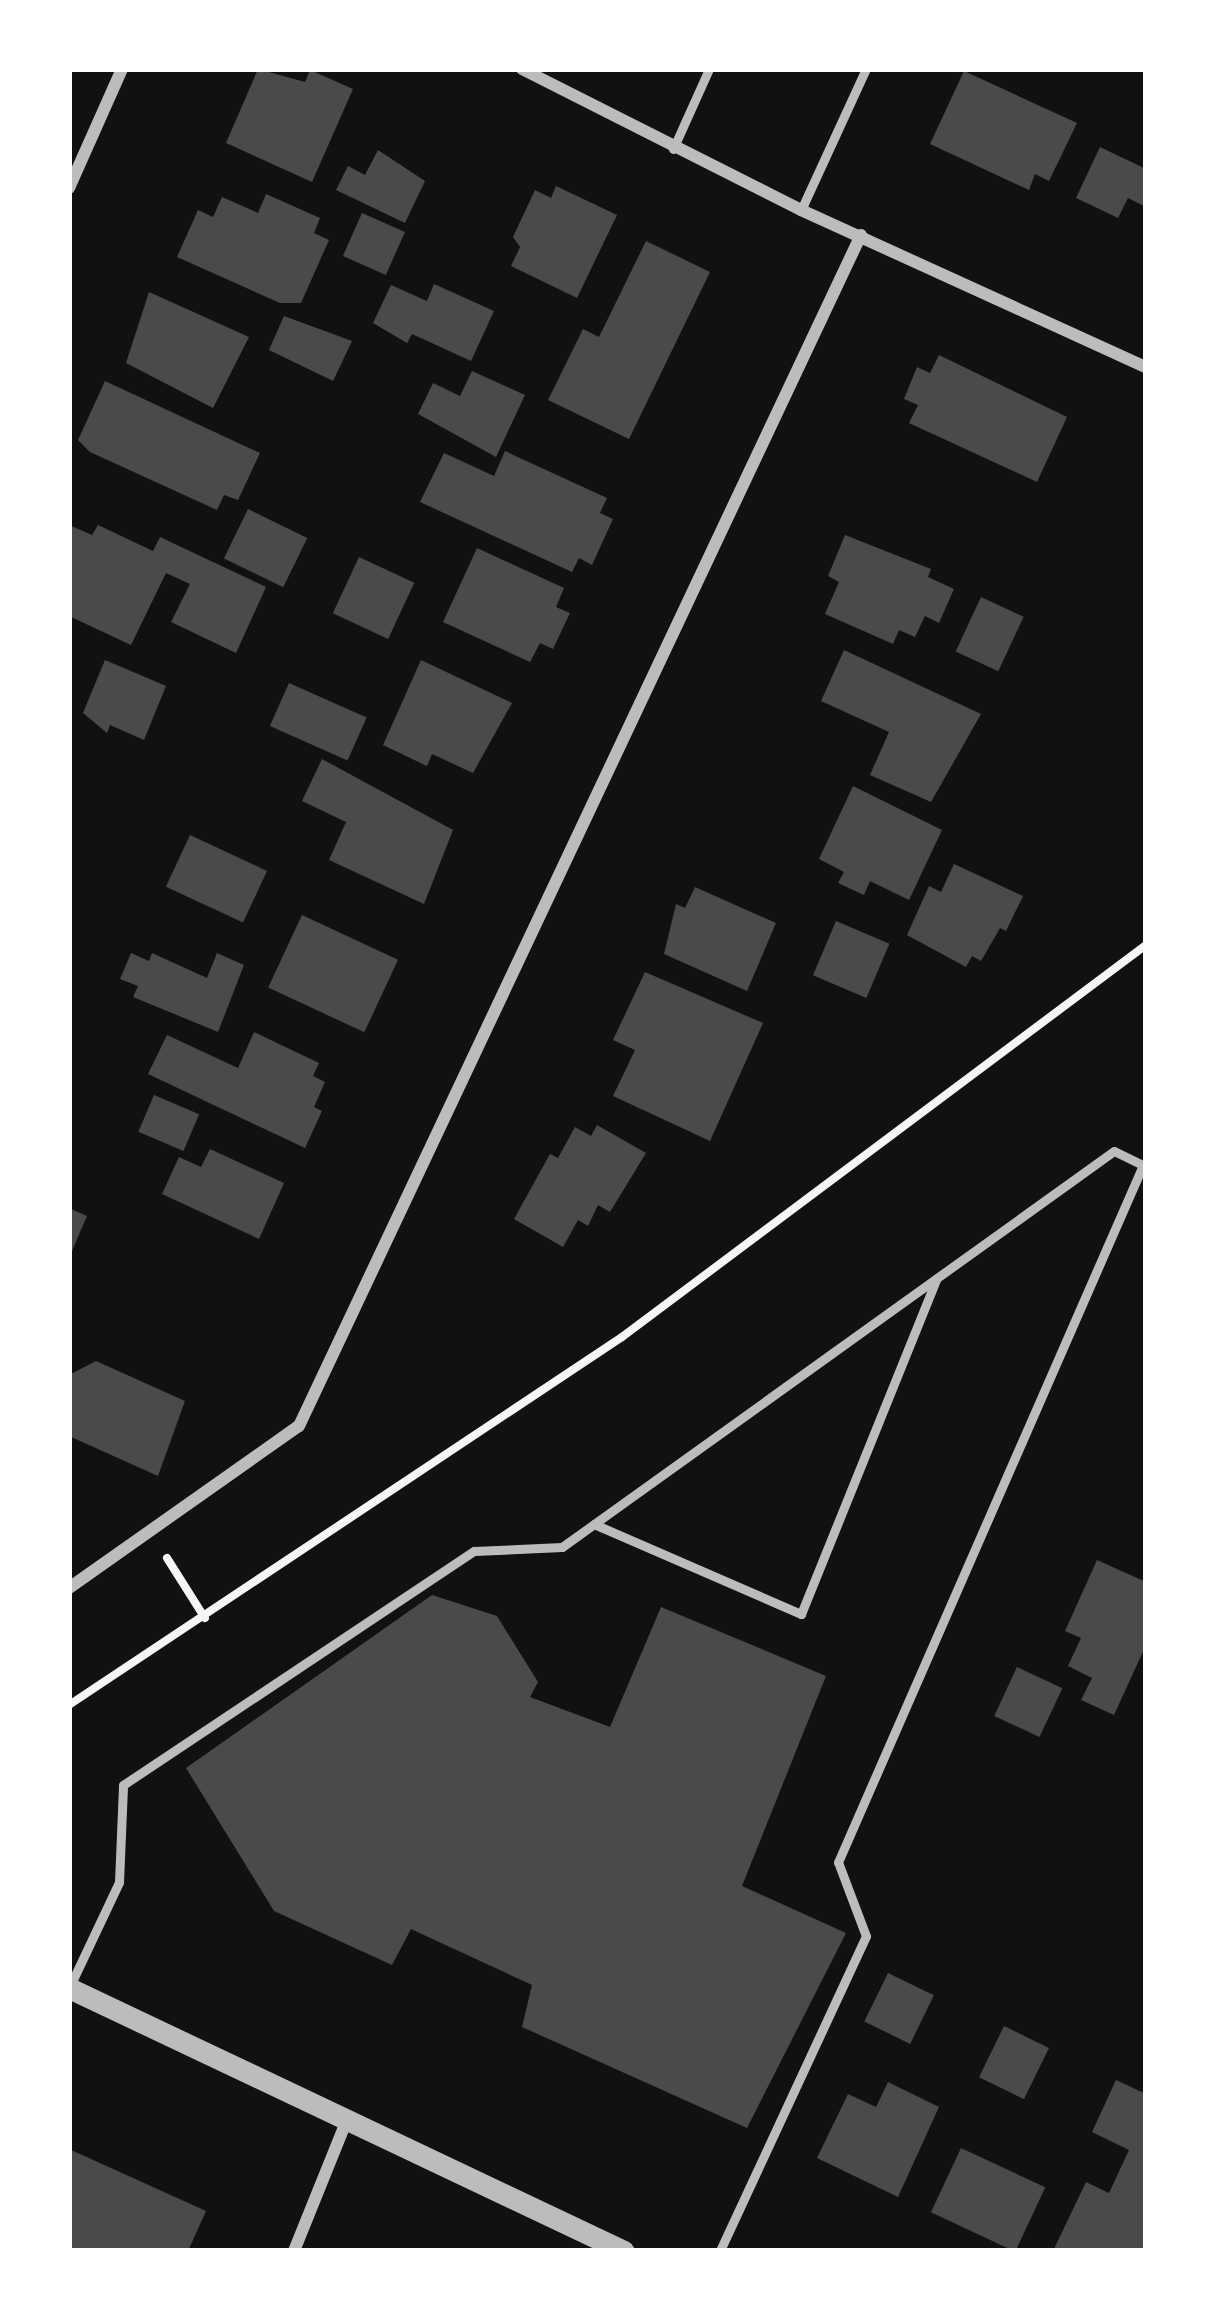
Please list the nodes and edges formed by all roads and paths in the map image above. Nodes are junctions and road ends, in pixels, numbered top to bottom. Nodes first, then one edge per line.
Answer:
1 (122, 69) edge
2 (522, 69) edge
3 (710, 69) edge
4 (866, 69) edge
5 (673, 148) junction
6 (69, 188) edge
7 (801, 210) junction
8 (861, 236) junction
9 (1146, 367) edge
10 (1146, 946) edge
11 (938, 1278) junction
12 (594, 1524) junction
13 (151, 1531) junction
14 (69, 1588) edge
15 (206, 1618) junction
16 (69, 1706) edge
17 (69, 1988) edge
18 (346, 2122) junction
19 (294, 2251) edge
20 (624, 2251) edge
21 (720, 2251) edge

1 - 6 street
2 - 5 street
3 - 5 lane
4 - 7 lane
5 - 7 street
7 - 8 street
8 - 9 street
8 - 13 street
10 - 15 path
11 - 12 lane
11 - 12 lane
11 - 21 lane
12 - 17 lane
13 - 14 street
13 - 15 path
15 - 16 path
17 - 18 street
18 - 19 street
18 - 20 street

